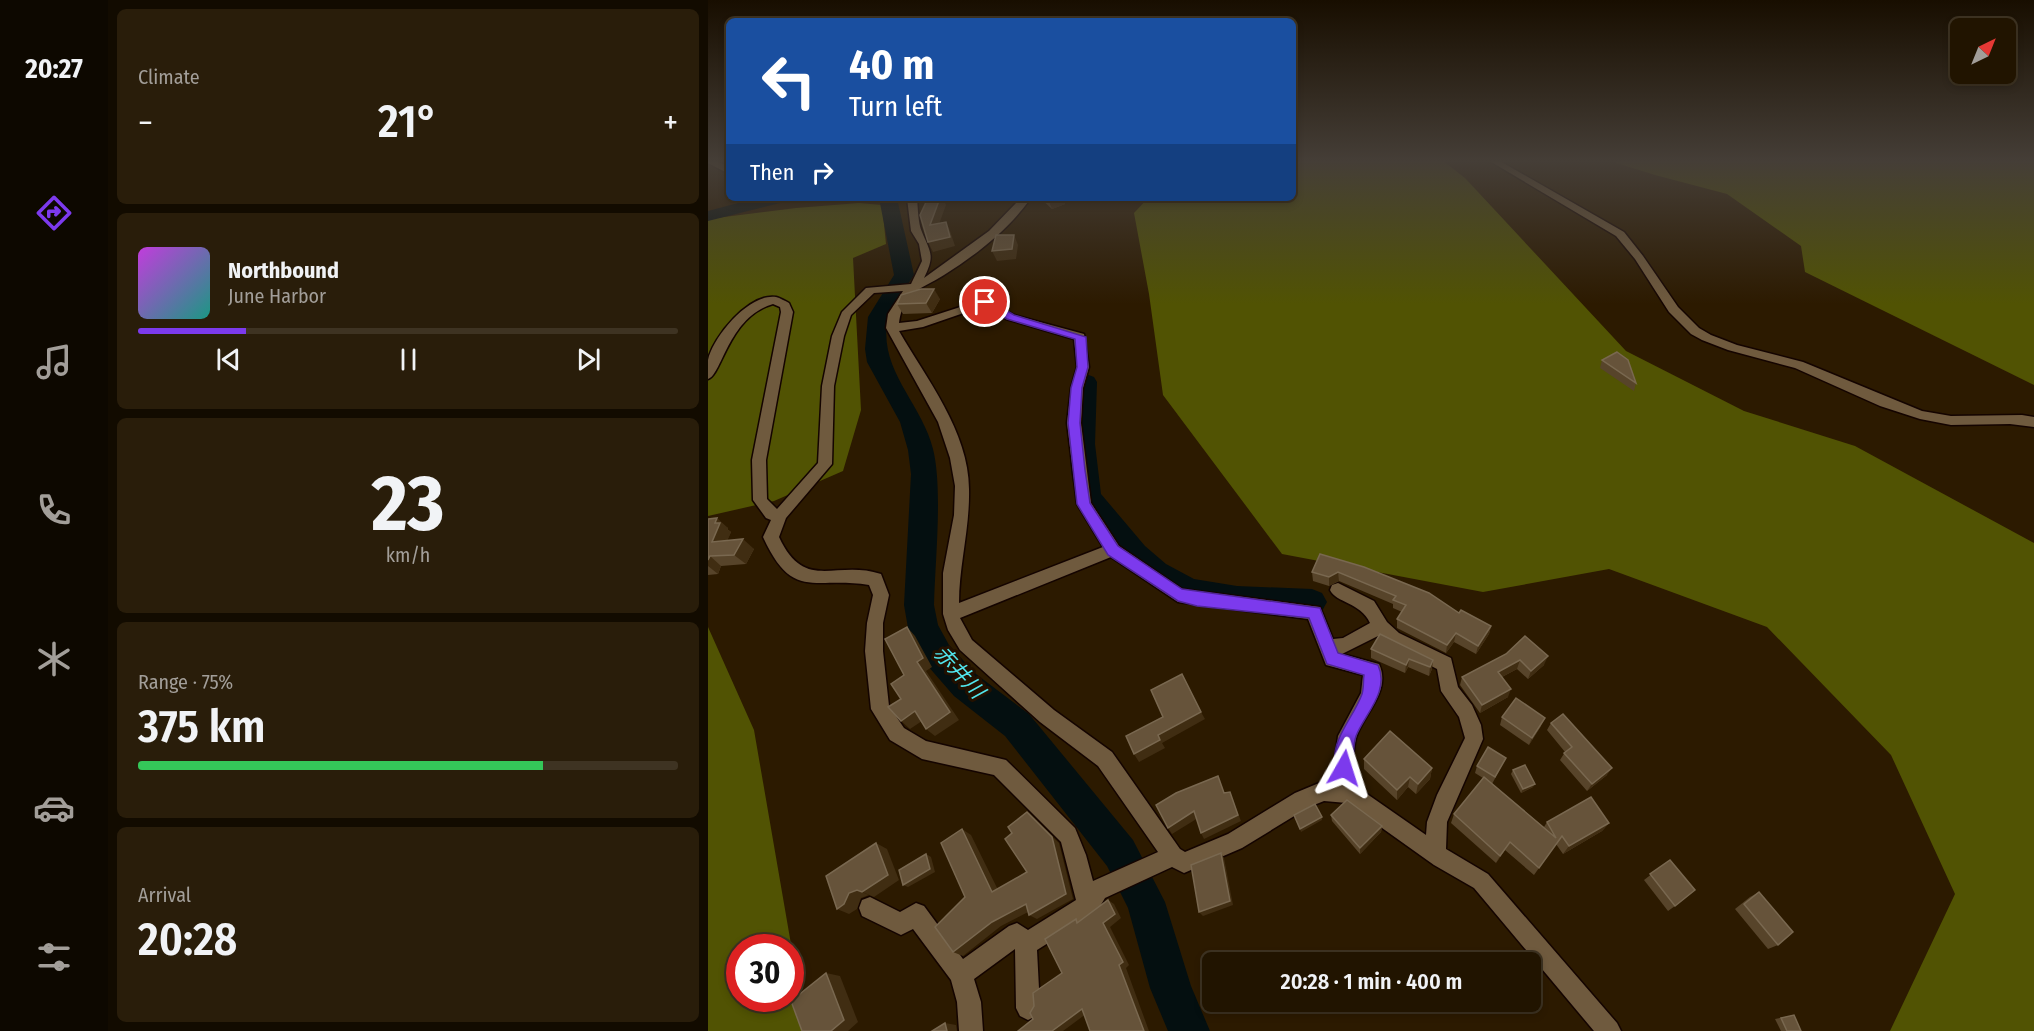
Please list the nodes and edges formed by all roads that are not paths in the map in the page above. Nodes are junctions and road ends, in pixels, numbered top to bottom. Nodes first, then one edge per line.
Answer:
1 (913, 208) edge
2 (1021, 208) edge
3 (1575, 208) edge
4 (911, 286) junction
5 (892, 328) junction
6 (708, 375) edge
7 (2034, 422) edge
8 (780, 515) junction
9 (1113, 550) junction
10 (1338, 590) dead end
11 (951, 614) junction
12 (1380, 626) junction
13 (1328, 647) junction
14 (1335, 792) junction
15 (1435, 854) junction
16 (1173, 856) junction
17 (1093, 898) junction
18 (870, 908) dead end
19 (1026, 944) junction
20 (961, 974) junction
21 (1028, 1008) dead end
22 (971, 1031) edge
23 (1609, 1031) edge

1 - 4 street
2 - 4 street
3 - 7 street
4 - 5 street
4 - 8 street
5 - 9 street
5 - 11 street
6 - 8 street
8 - 17 street
9 - 11 street
9 - 13 street
10 - 12 street
11 - 16 street
12 - 13 street
12 - 15 street
13 - 14 street
14 - 15 street
14 - 16 street
15 - 23 street
16 - 17 street
17 - 19 street
18 - 20 street
19 - 20 street
19 - 21 street
20 - 22 street

